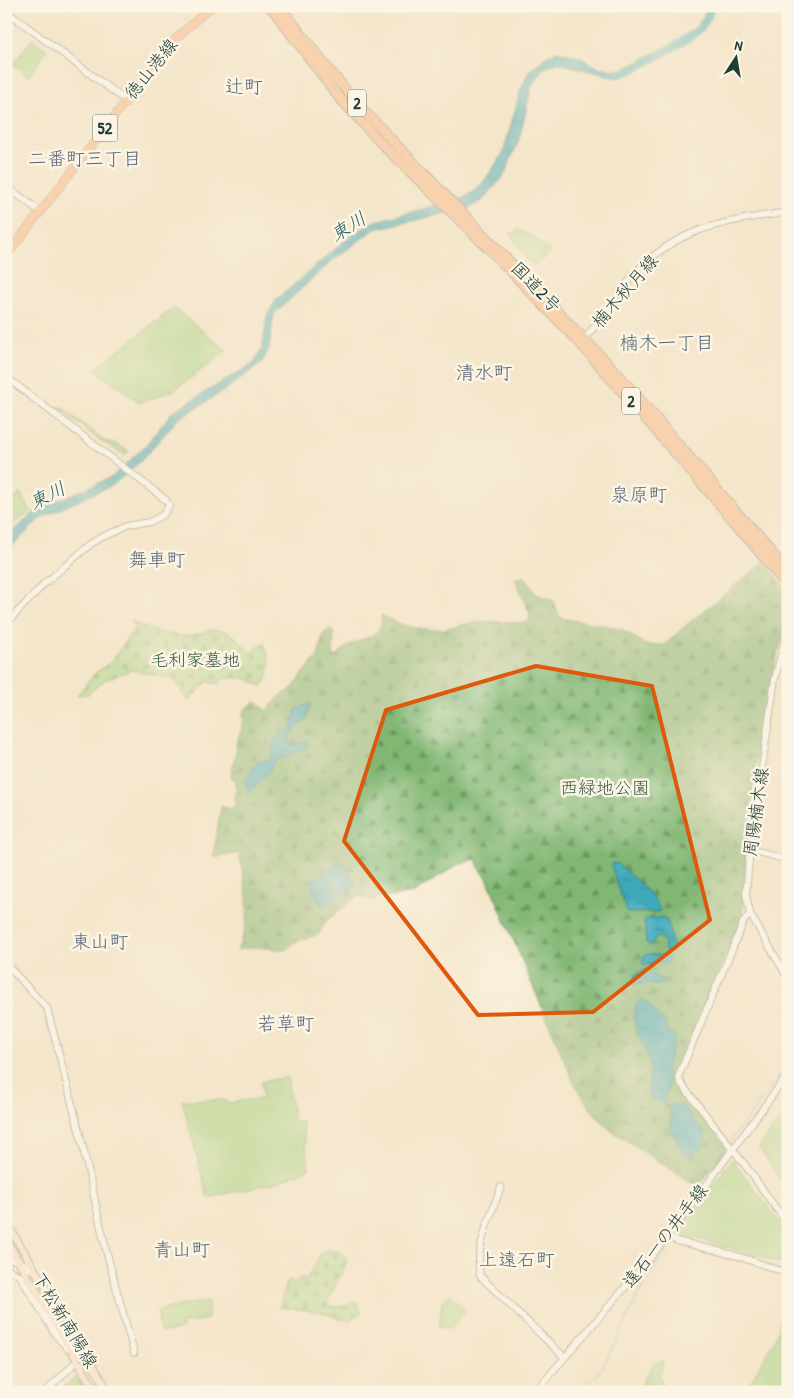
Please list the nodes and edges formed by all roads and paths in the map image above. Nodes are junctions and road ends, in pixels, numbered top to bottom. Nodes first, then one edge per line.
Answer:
1 (212, 6) edge
2 (270, 6) edge
3 (280, 6) edge
4 (6, 11) edge
5 (125, 100) junction
6 (6, 186) edge
7 (439, 194) junction
8 (40, 212) junction
9 (788, 212) edge
10 (6, 256) edge
11 (582, 341) junction
12 (6, 378) edge
13 (788, 572) edge
14 (788, 586) edge
15 (6, 624) edge
16 (788, 638) edge
17 (750, 850) junction
18 (788, 860) edge
19 (750, 914) junction
20 (6, 964) edge
21 (788, 978) edge
22 (788, 1074) edge
23 (732, 1150) junction
24 (501, 1188) dead end
25 (6, 1222) edge
26 (788, 1225) edge
27 (13, 1234) junction
28 (667, 1236) junction
29 (6, 1241) edge
30 (6, 1258) edge
31 (19, 1261) junction
32 (6, 1268) edge
33 (788, 1273) edge
34 (40, 1278) junction
35 (134, 1353) dead end
36 (72, 1354) junction
37 (564, 1358) junction
38 (77, 1361) junction
39 (45, 1392) edge
40 (96, 1392) edge
41 (109, 1392) edge
42 (535, 1392) edge

1 - 5 main road, 徳山港線 / 52
2 - 7 highway, 2
3 - 7 highway, 国道2号 / 2
4 - 5 street
5 - 8 main road, 徳山港線 / 52
6 - 8 street
7 - 11 highway, 国道2号 / 2
8 - 10 main road, 徳山港線 / 52
9 - 11 street, 楠木秋月線
11 - 13 highway, 国道2号 / 2
11 - 14 highway, 国道2号 / 2
12 - 15 street
16 - 17 street, 周陽楠木線
17 - 18 street
17 - 19 street, 周陽楠木線
19 - 21 street, 周陽楠木線
19 - 23 street
20 - 35 street
22 - 23 street, 遠石一の井手線
23 - 26 street
23 - 28 street, 遠石一の井手線
24 - 37 street
25 - 27 main road, 下松新南陽線
27 - 29 street
27 - 34 main road, 下松新南陽線
28 - 33 street
28 - 37 street, 遠石一の井手線
29 - 31 main road, 下松新南陽線
30 - 31 street
31 - 34 street
31 - 36 main road, 下松新南陽線
32 - 36 street
34 - 41 main road, 下松新南陽線
36 - 38 main road, 下松新南陽線
37 - 42 street, 遠石一の井手線
38 - 39 street
38 - 40 main road, 下松新南陽線

